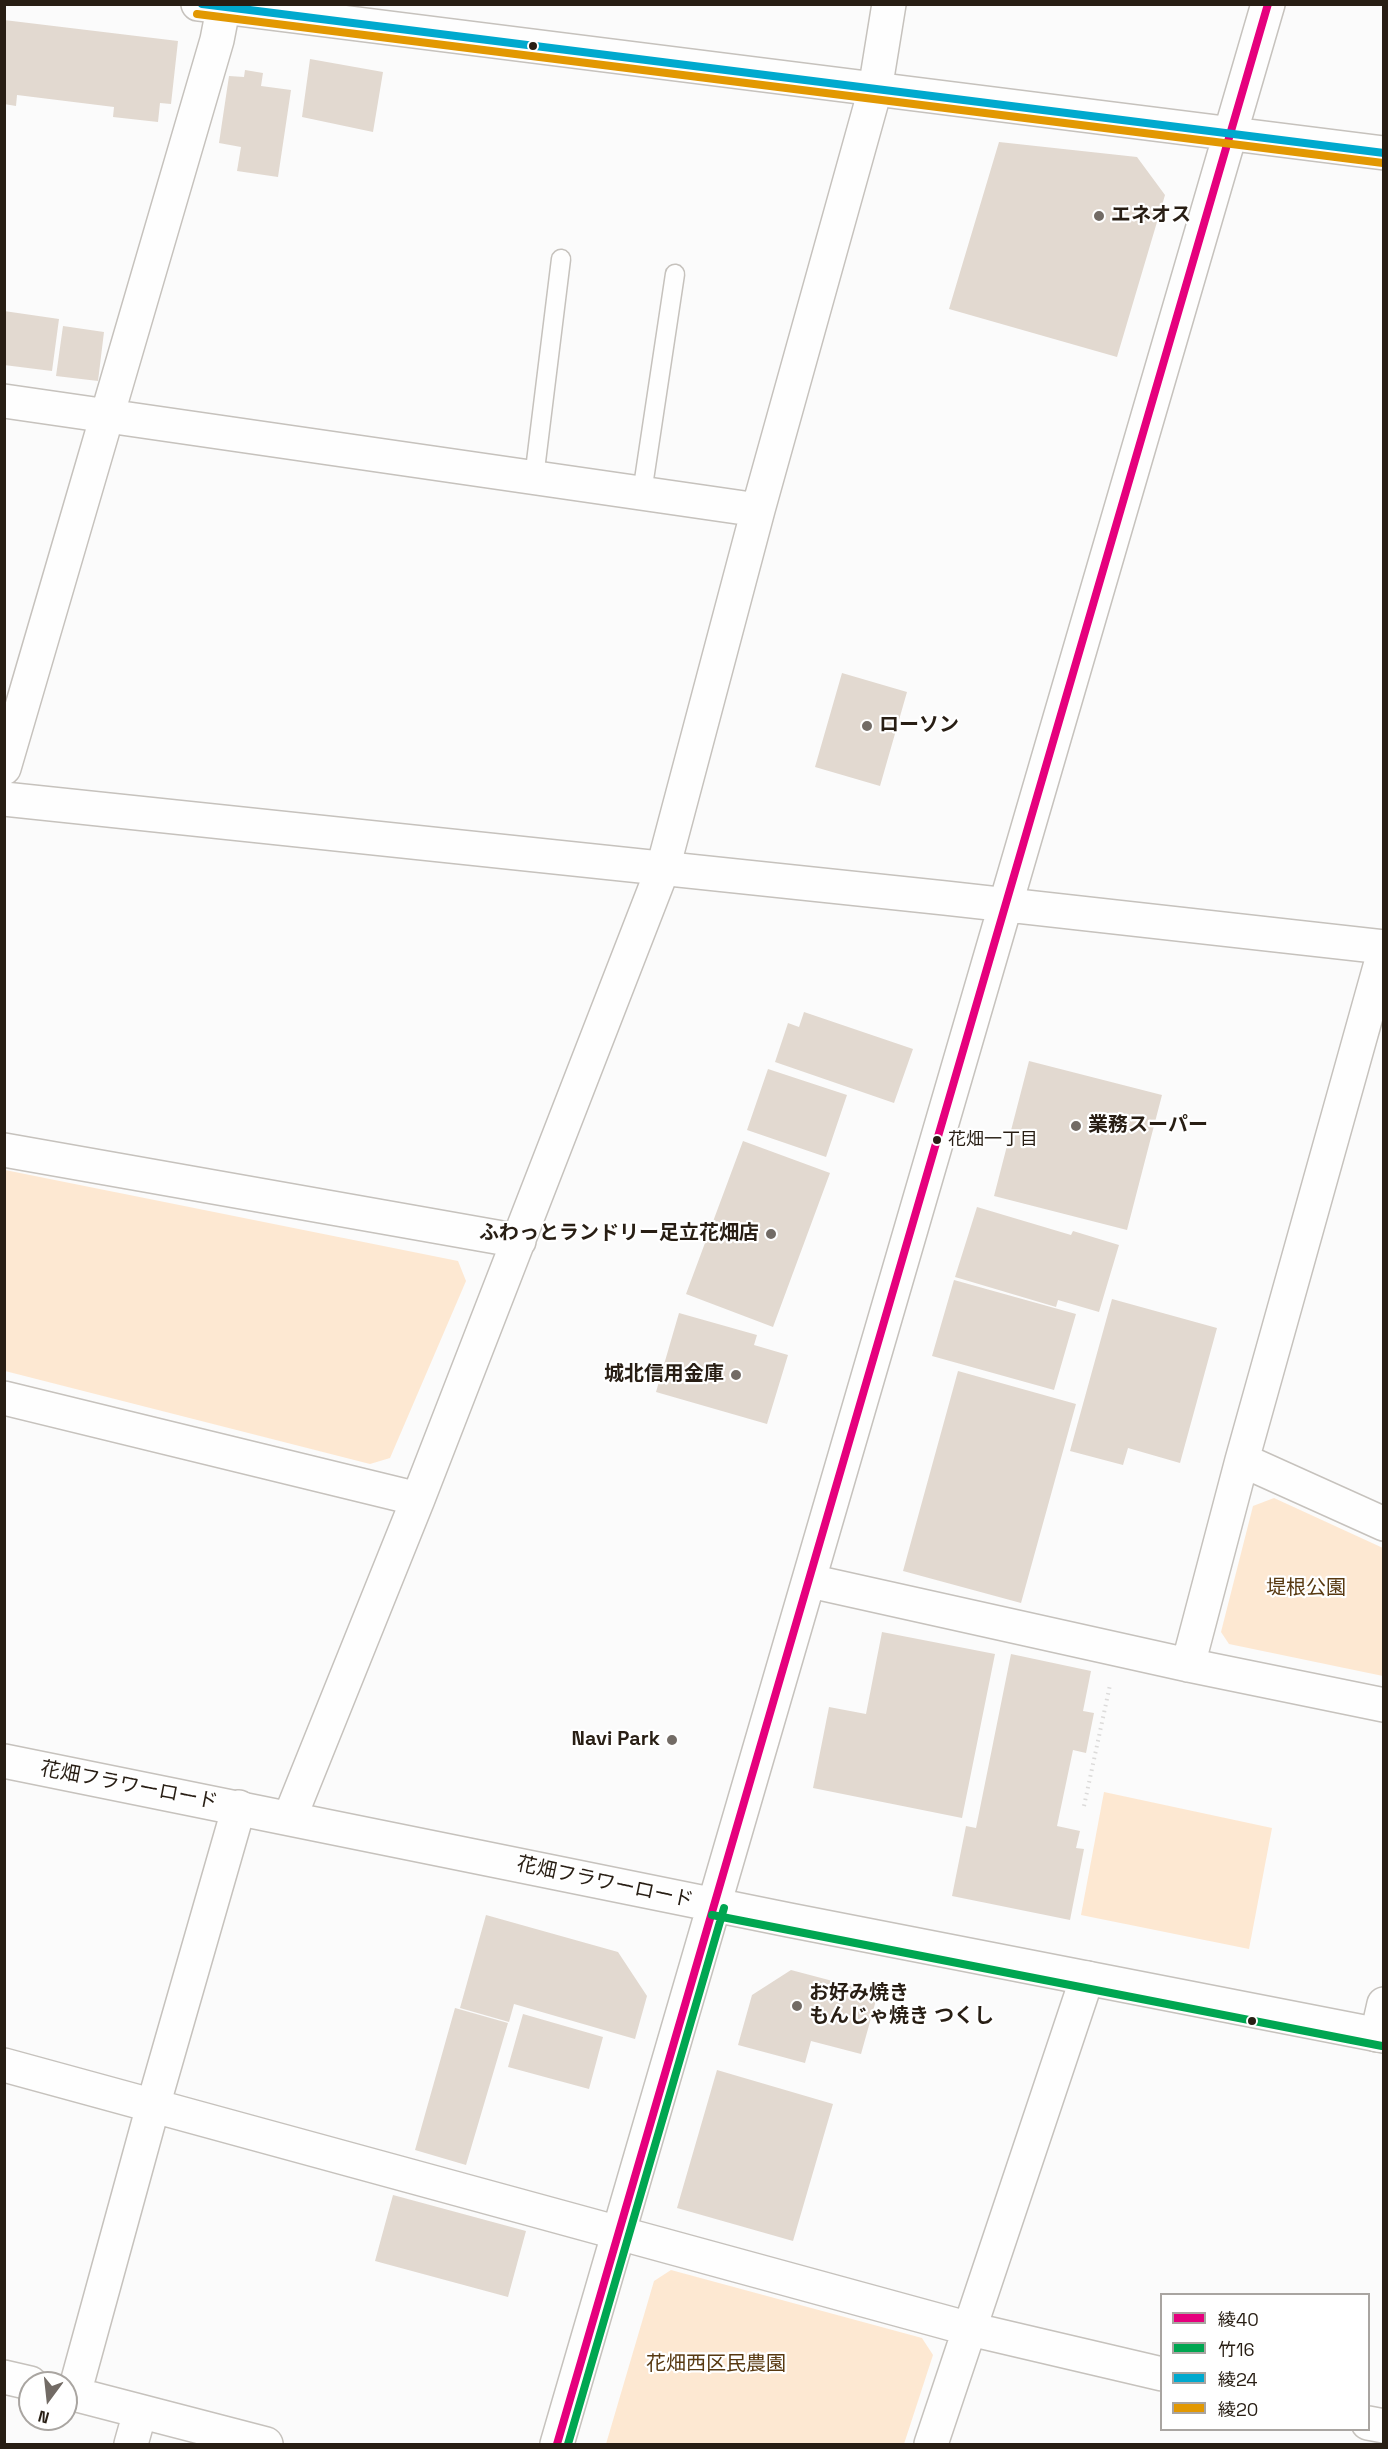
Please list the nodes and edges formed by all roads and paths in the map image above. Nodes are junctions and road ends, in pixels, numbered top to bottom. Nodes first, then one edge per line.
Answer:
1 (888, 4) edge
2 (1268, 4) edge
3 (215, 6) edge
4 (875, 90) junction
5 (1230, 134) junction
6 (1383, 153) edge
7 (561, 259) dead end
8 (675, 274) dead end
9 (4, 401) edge
10 (108, 416) junction
11 (534, 478) junction
12 (642, 493) junction
13 (758, 510) junction
14 (4, 768) edge
15 (4, 799) edge
16 (663, 868) junction
17 (1004, 904) junction
18 (1383, 947) edge
19 (1383, 952) edge
20 (4, 1150) edge
21 (519, 1241) junction
22 (4, 1398) edge
23 (1242, 1460) junction
24 (418, 1499) junction
25 (1383, 1524) edge
26 (810, 1581) junction
27 (1118, 1649) junction
28 (1188, 1665) junction
29 (1383, 1705) edge
30 (4, 1761) edge
31 (1084, 1806) dead end
32 (239, 1807) junction
33 (290, 1817) junction
34 (714, 1905) junction
35 (1088, 1978) junction
36 (1381, 2025) edge
37 (4, 2065) edge
38 (153, 2106) junction
39 (618, 2234) junction
40 (970, 2328) junction
41 (76, 2371) edge
42 (1160, 2374) edge
43 (78, 2395) edge
44 (140, 2412) junction
45 (131, 2445) edge
46 (266, 2445) edge
47 (557, 2445) edge
48 (931, 2445) edge

1 - 4 street
2 - 5 street
3 - 4 street
3 - 10 street
4 - 5 street
4 - 13 street
5 - 6 street
5 - 17 street
7 - 11 lane
8 - 12 lane
9 - 10 street
10 - 11 street
10 - 14 street
11 - 12 street
12 - 13 street
13 - 16 street
15 - 16 street
16 - 17 street
16 - 21 street
17 - 18 street
17 - 26 street
19 - 23 street
20 - 21 street
21 - 24 street
22 - 24 street
23 - 25 street
23 - 28 street
24 - 33 street
26 - 27 street
26 - 34 street
27 - 28 street
27 - 31 path
28 - 29 street
30 - 32 street, 花畑フラワーロード
32 - 33 street, 花畑フラワーロード
32 - 38 street
33 - 34 street, 花畑フラワーロード
34 - 35 street, 花畑フラワーロード
34 - 39 street
35 - 36 street, 花畑フラワーロード
35 - 40 street
37 - 38 street
38 - 39 street
38 - 41 street
39 - 40 street
39 - 47 street
40 - 42 street
40 - 48 street
43 - 44 street
44 - 45 street
44 - 46 street

